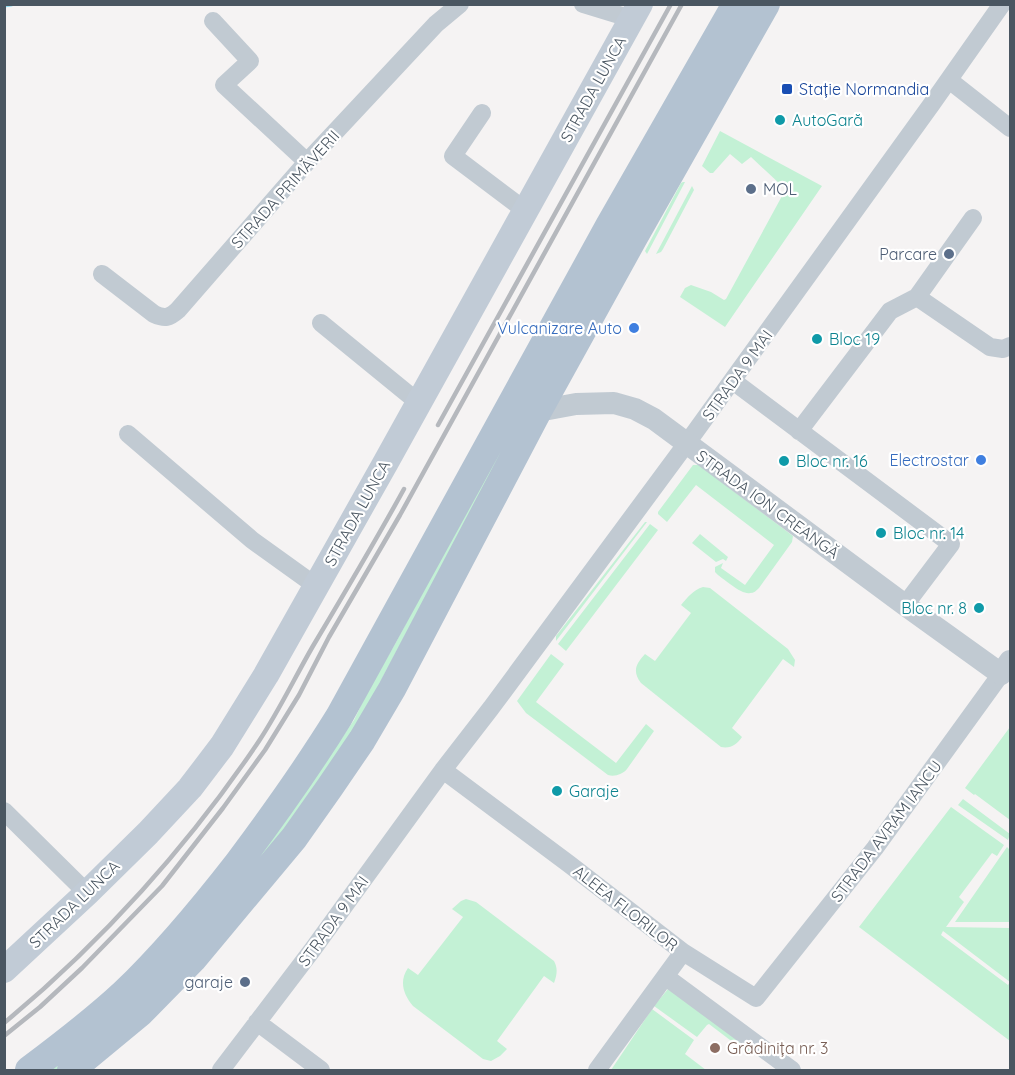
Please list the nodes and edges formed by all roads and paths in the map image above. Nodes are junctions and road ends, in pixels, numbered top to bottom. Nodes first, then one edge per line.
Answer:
1 (460, 4) edge
2 (583, 4) edge
3 (1002, 4) edge
4 (636, 12) edge
5 (747, 12) edge
6 (213, 21) dead end
7 (949, 80) junction
8 (482, 113) dead end
9 (1011, 128) edge
10 (307, 162) junction
11 (526, 211) junction
12 (973, 218) dead end
13 (621, 233) junction
14 (102, 274) dead end
15 (917, 297) junction
16 (321, 323) dead end
17 (1007, 348) edge
18 (733, 381) junction
19 (514, 398) junction
20 (419, 403) junction
21 (538, 411) junction
22 (799, 431) junction
23 (128, 434) dead end
24 (687, 444) junction
25 (316, 586) junction
26 (905, 605) junction
27 (1006, 668) edge
28 (443, 770) junction
29 (4, 811) edge
30 (87, 893) junction
31 (683, 952) junction
32 (4, 970) edge
33 (666, 977) junction
34 (756, 998) joint
35 (256, 1022) junction
36 (29, 1071) edge
37 (71, 1071) edge
38 (221, 1071) edge
39 (321, 1071) edge
40 (597, 1071) edge
41 (792, 1071) edge

1 - 10 street, STRADA PRIMĂVERII
2 - 4 street
3 - 7 street, STRADA 9 MAI
4 - 11 main road, STRADA LUNCA
5 - 13 main road
6 - 10 street
7 - 9 street
7 - 18 street, STRADA 9 MAI
8 - 11 street
10 - 14 street, STRADA PRIMĂVERII
11 - 20 main road, STRADA LUNCA
12 - 15 street
13 - 19 main road
13 - 21 main road
15 - 17 street
15 - 22 street
16 - 20 street
18 - 22 street
18 - 24 street, STRADA 9 MAI
19 - 21 street
19 - 36 main road
20 - 25 main road, STRADA LUNCA
21 - 24 street, STRADA ION CREANGĂ
21 - 37 main road
22 - 26 street
23 - 25 street
24 - 26 street, STRADA ION CREANGĂ
24 - 28 street, STRADA 9 MAI
25 - 30 main road, STRADA LUNCA
26 - 27 street, STRADA ION CREANGĂ
27 - 34 street, STRADA AVRAM IANCU
28 - 31 street, ALEEA FLORILOR
28 - 35 street, STRADA 9 MAI
29 - 30 street
30 - 32 main road, STRADA LUNCA
31 - 33 street, ALEEA FLORILOR
31 - 34 street, ALEEA FLORILOR
33 - 40 street, ALEEA FLORILOR
33 - 41 street
35 - 38 street, STRADA 9 MAI
35 - 39 street

